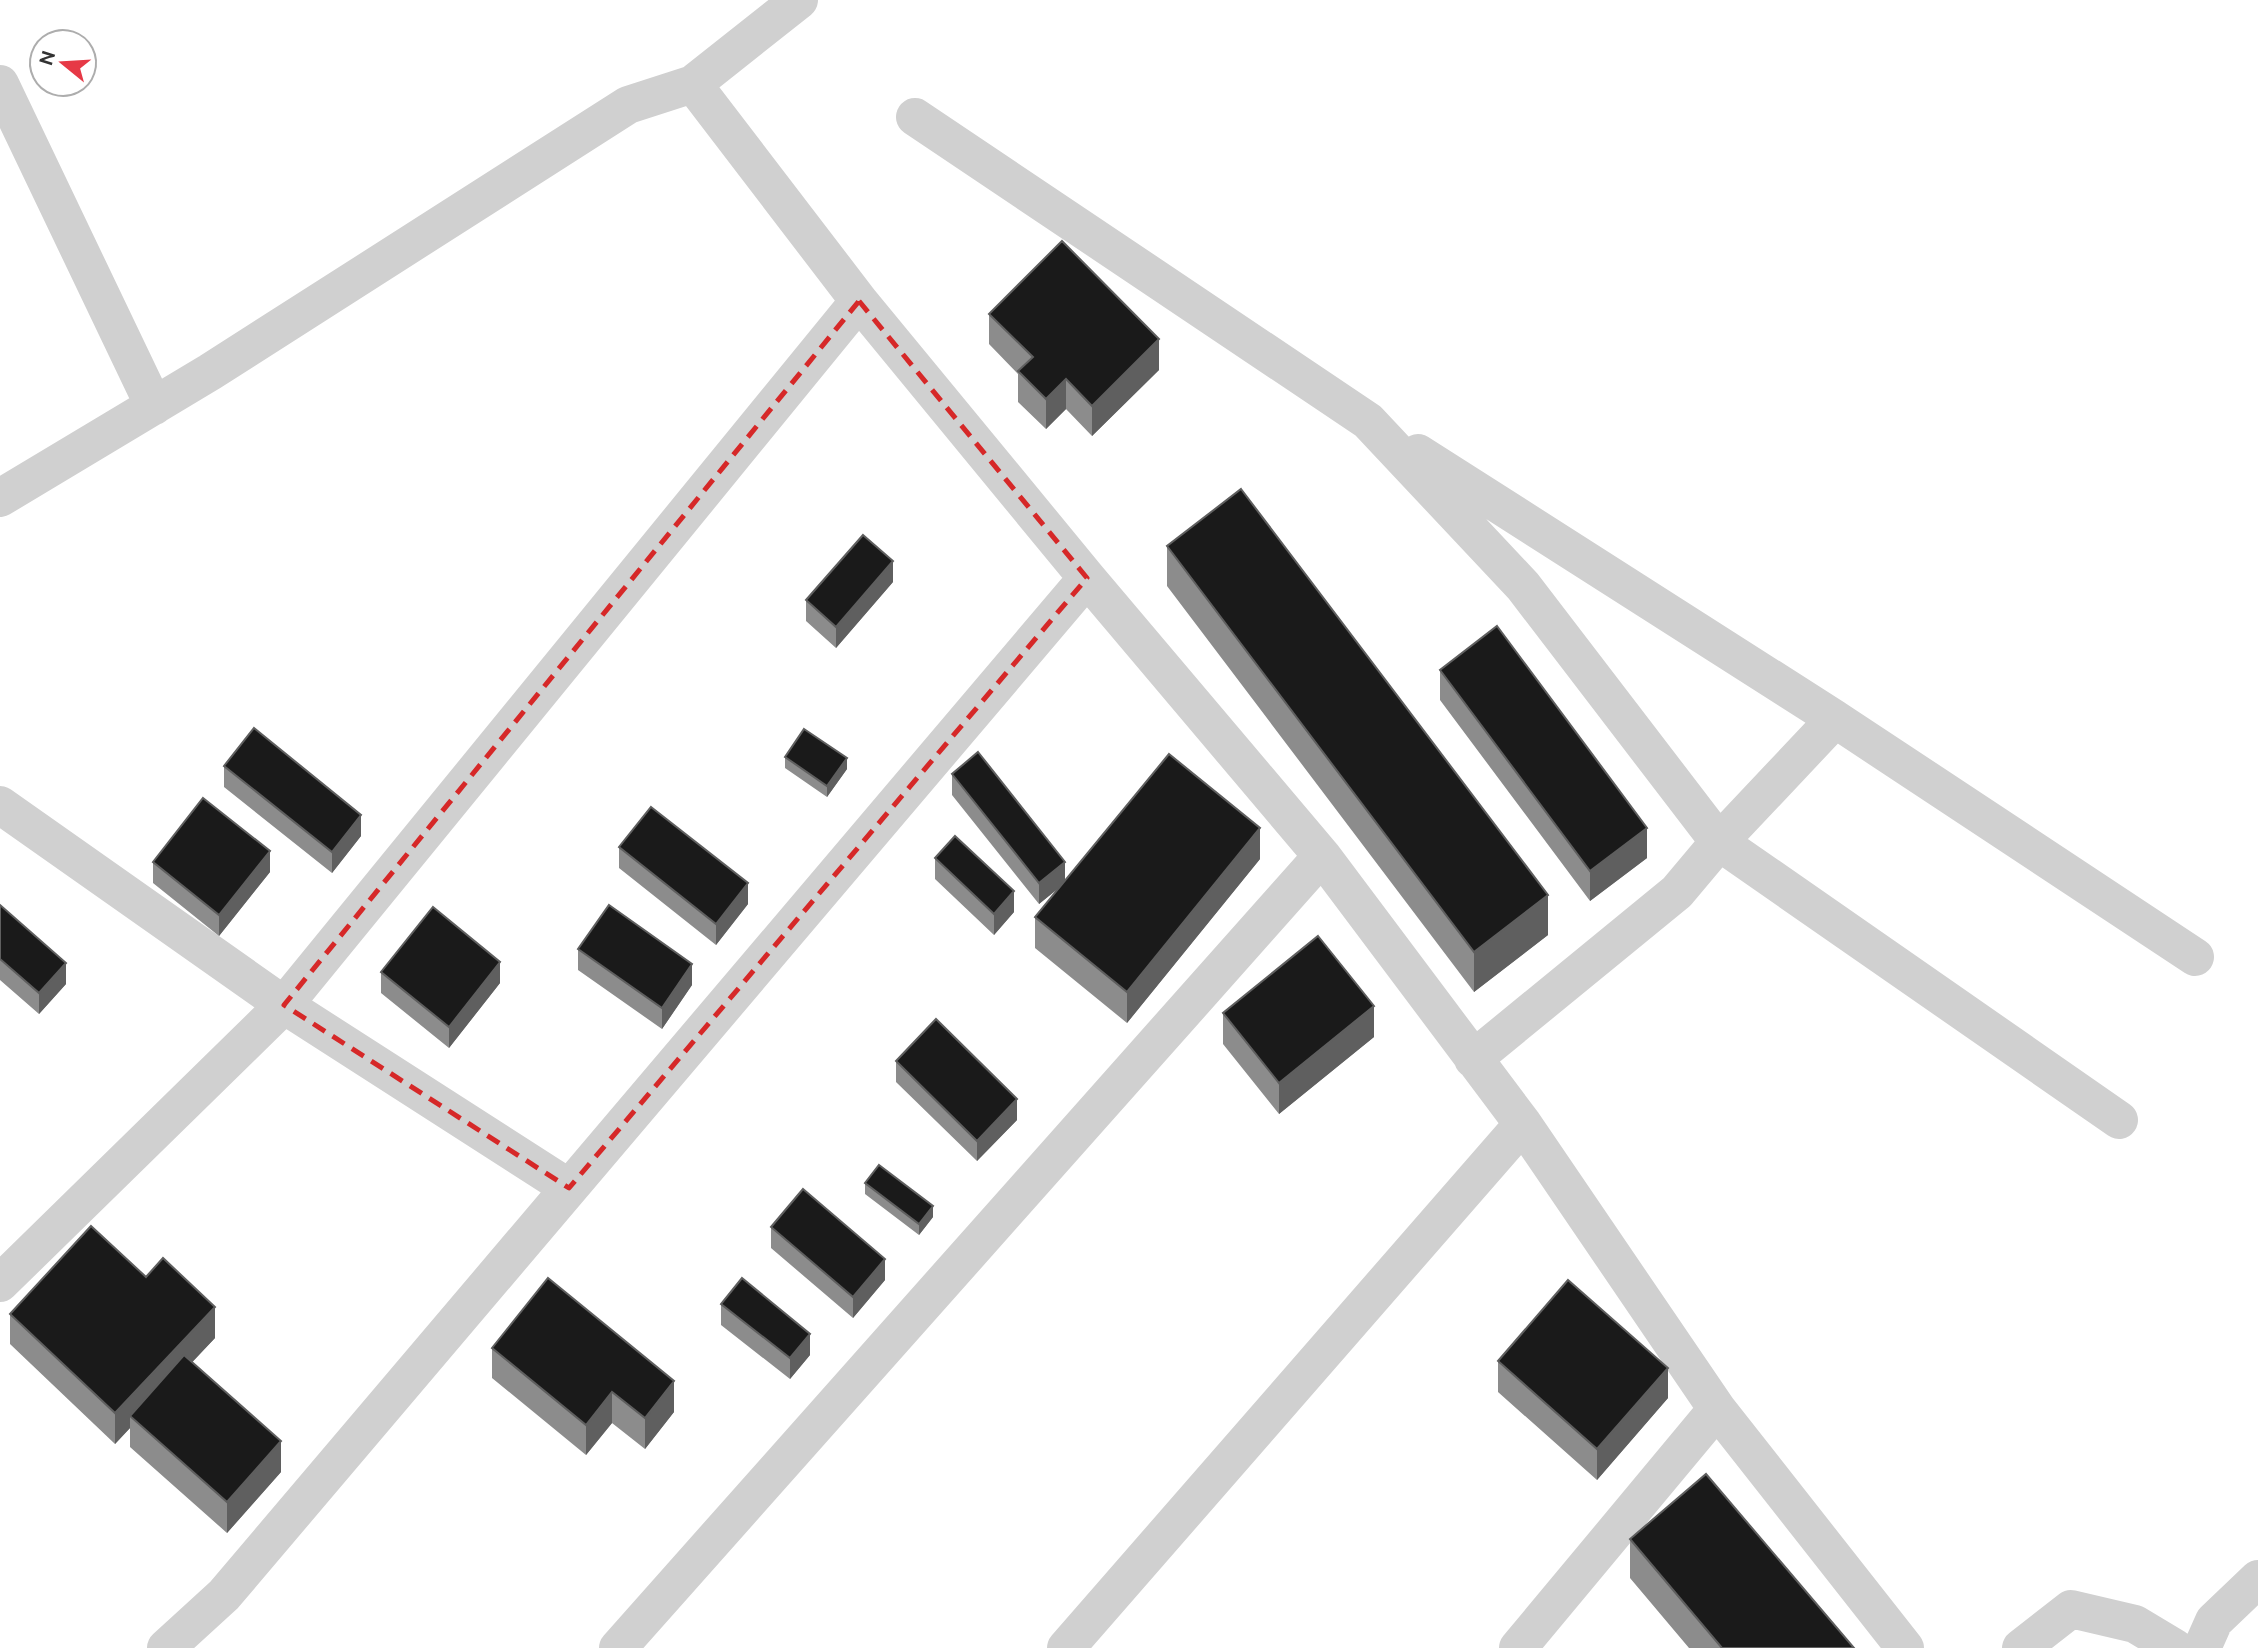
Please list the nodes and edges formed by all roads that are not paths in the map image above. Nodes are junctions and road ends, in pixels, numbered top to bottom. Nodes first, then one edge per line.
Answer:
1 (799, 0) edge
2 (0, 84) edge
3 (693, 84) junction
4 (915, 117) dead end
5 (859, 301) junction
6 (154, 406) junction
7 (1368, 421) junction
8 (0, 498) edge
9 (1087, 578) junction
10 (1835, 719) junction
11 (3, 813) edge
12 (1719, 842) junction
13 (1322, 856) junction
14 (2195, 957) dead end
15 (284, 1005) junction
16 (1474, 1059) junction
17 (2119, 1120) dead end
18 (1523, 1124) junction
19 (569, 1188) junction
20 (0, 1283) edge
21 (1717, 1409) junction
22 (2258, 1579) edge
23 (166, 1648) edge
24 (618, 1648) edge
25 (1066, 1648) edge
26 (1518, 1648) edge
27 (1905, 1648) edge
28 (2021, 1648) edge
29 (2175, 1648) edge
30 (2202, 1648) edge

1 - 3 street
2 - 6 street
3 - 5 street
3 - 6 street
4 - 7 street
5 - 9 street
5 - 15 street
6 - 8 street
7 - 10 street
7 - 12 street
9 - 13 street
9 - 19 street
10 - 12 street
10 - 14 street
11 - 15 street
12 - 16 street
12 - 17 street
13 - 16 street
13 - 24 street
15 - 19 street
15 - 20 street
16 - 18 street
18 - 21 street
18 - 25 street
19 - 23 street
21 - 26 street
21 - 27 street
22 - 30 street
28 - 29 street

